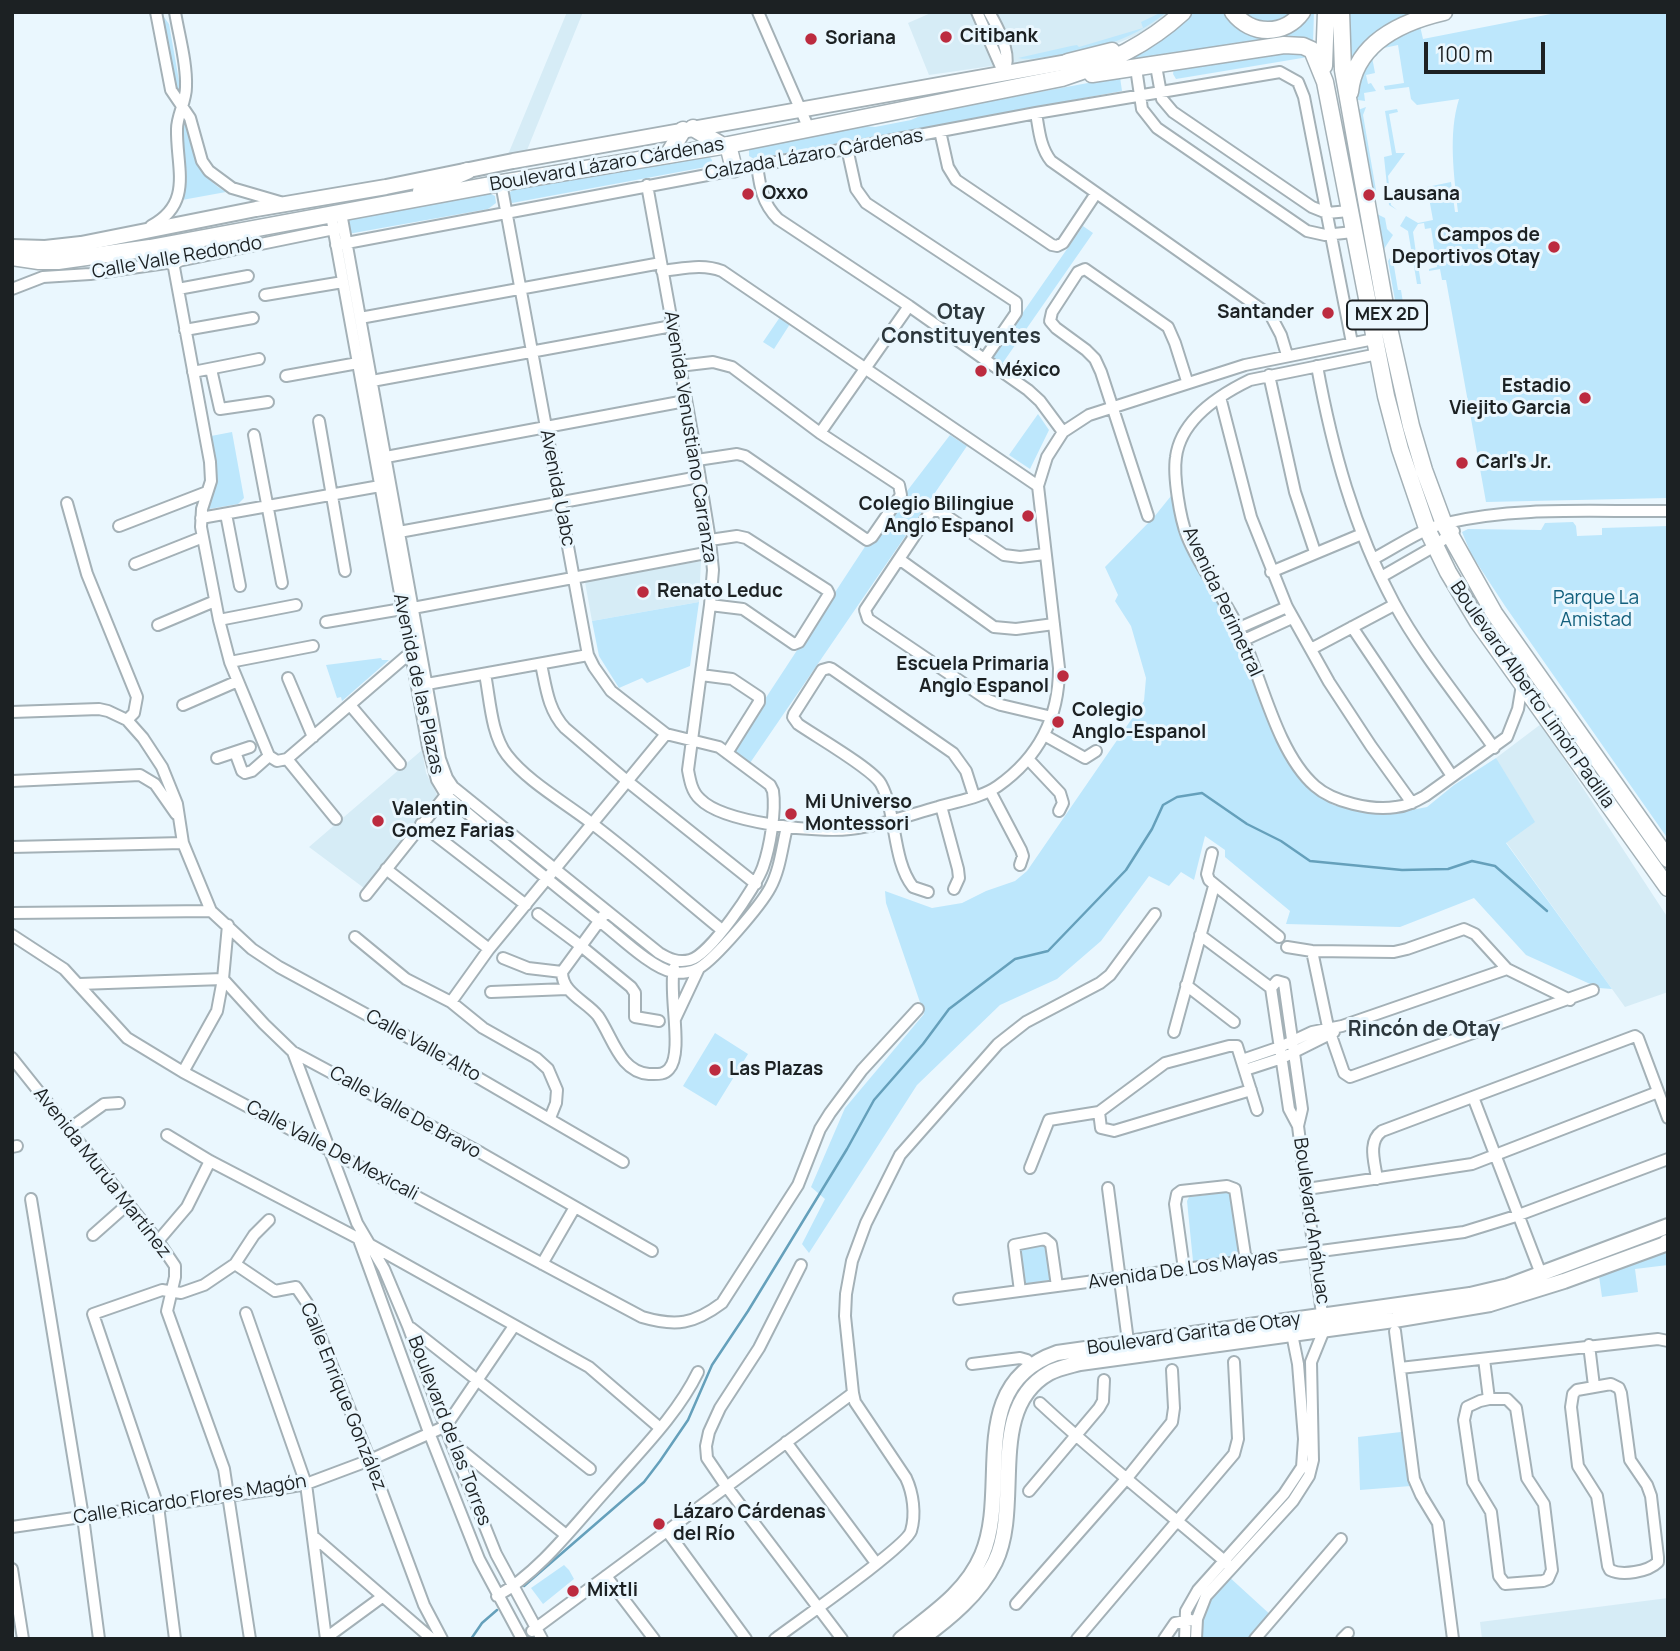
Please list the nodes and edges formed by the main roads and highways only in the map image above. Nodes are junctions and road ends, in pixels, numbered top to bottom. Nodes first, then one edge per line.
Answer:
1 (1183, 12) edge
2 (1233, 12) edge
3 (1302, 12) edge
4 (1326, 12) edge
5 (1341, 12) edge
6 (1444, 12) edge
7 (1160, 32) junction
8 (1068, 62) junction
9 (1062, 78) junction
10 (1325, 82) junction
11 (939, 85) junction
12 (1349, 101) junction
13 (688, 129) junction
14 (726, 145) junction
15 (668, 155) junction
16 (734, 169) road end
17 (467, 171) junction
18 (393, 204) junction
19 (214, 236) junction
20 (12, 247) edge
21 (128, 251) junction
22 (12, 257) edge
23 (1631, 838) junction
24 (1665, 855) edge
25 (1668, 888) edge
26 (1668, 1226) edge
27 (1668, 1243) edge
28 (1324, 1323) junction
29 (1130, 1350) junction
30 (901, 1639) edge
31 (921, 1639) edge

1 - 7 highway, Boulevard Lázaro Cárdenas
2 - 3 highway
4 - 10 highway, MEX 2D
5 - 12 highway, Boulevard Alberto Limón Padilla
6 - 12 highway, MEX 2D
7 - 8 highway
7 - 9 highway, Boulevard Lázaro Cárdenas
8 - 11 main road, Boulevard Lázaro Cárdenas
8 - 11 main road
9 - 10 highway
9 - 14 highway, Boulevard Lázaro Cárdenas
10 - 23 highway, Boulevard Alberto Limón Padilla / MEX 2D
11 - 13 main road, Boulevard Lázaro Cárdenas
12 - 24 highway, Boulevard Alberto Limón Padilla / MEX 2D
13 - 14 highway
13 - 15 highway
13 - 17 main road, Boulevard Lázaro Cárdenas
14 - 15 highway, Boulevard Lázaro Cárdenas
14 - 16 highway
15 - 18 highway, Boulevard Lázaro Cárdenas
17 - 18 highway
17 - 20 main road, Boulevard Lázaro Cárdenas
18 - 19 highway, Boulevard Lázaro Cárdenas
19 - 21 highway, Boulevard Lázaro Cárdenas
19 - 21 highway
21 - 22 highway, Boulevard Lázaro Cárdenas
23 - 24 highway
23 - 25 highway, Boulevard Alberto Limón Padilla / MEX 2D
26 - 28 main road, Boulevard Garita de Otay
27 - 28 main road, Boulevard Garita de Otay
28 - 29 main road, Boulevard Garita de Otay
28 - 29 main road, Boulevard Garita de Otay
29 - 30 main road, Boulevard Garita de Otay
29 - 31 main road, Boulevard Garita de Otay

